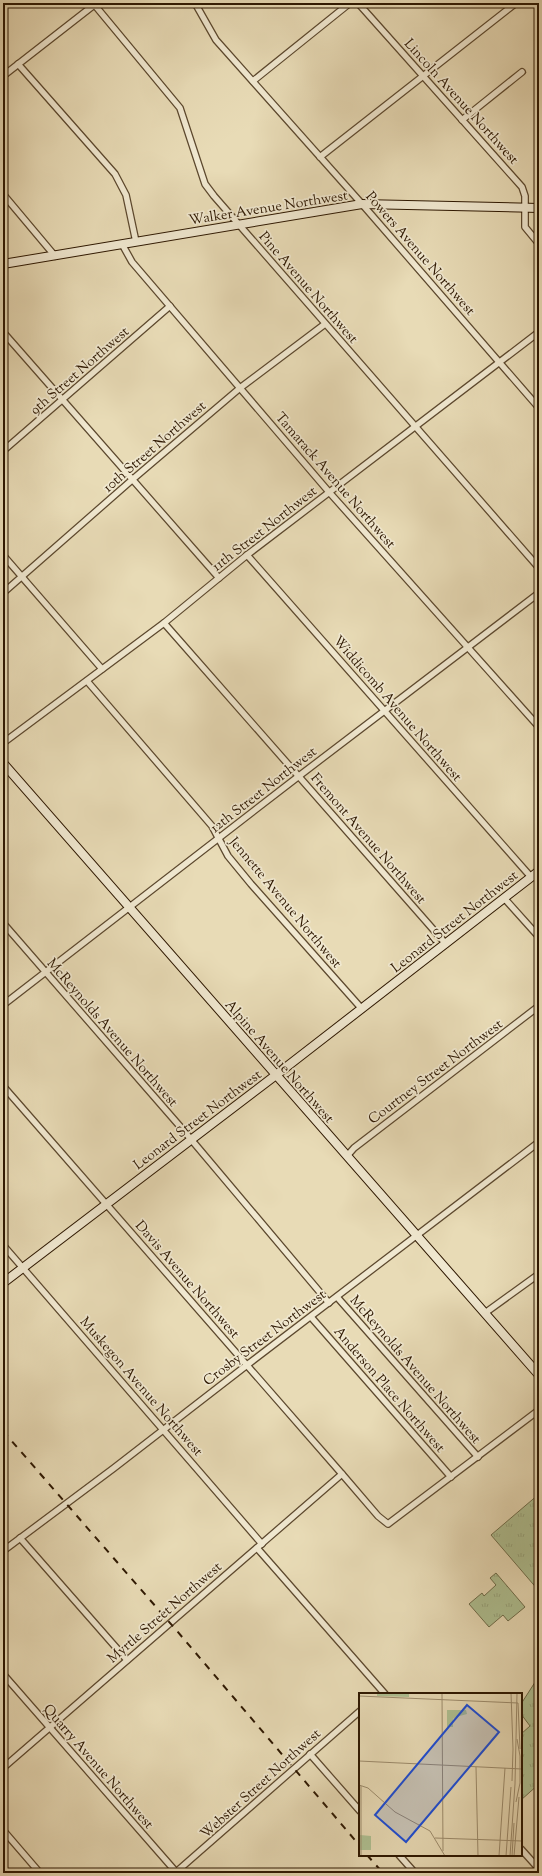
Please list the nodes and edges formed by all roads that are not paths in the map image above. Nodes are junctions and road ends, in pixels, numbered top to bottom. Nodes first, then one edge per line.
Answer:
1 (195, 3) edge
2 (350, 3) edge
3 (358, 3) edge
4 (516, 3) edge
5 (93, 4) edge
6 (18, 64) junction
7 (522, 72) dead end
8 (423, 75) junction
9 (3, 76) edge
10 (253, 81) junction
11 (462, 120) junction
12 (320, 157) junction
13 (3, 194) edge
14 (362, 204) junction
15 (524, 207) junction
16 (539, 208) edge
17 (238, 225) junction
18 (136, 242) junction
19 (122, 244) junction
20 (539, 244) edge
21 (55, 256) junction
22 (3, 264) edge
23 (170, 306) junction
24 (326, 324) junction
25 (3, 332) edge
26 (539, 332) edge
27 (499, 361) junction
28 (240, 388) junction
29 (62, 400) junction
30 (539, 408) edge
31 (416, 427) junction
32 (3, 451) edge
33 (133, 479) junction
34 (329, 492) junction
35 (3, 555) edge
36 (247, 556) junction
37 (539, 568) edge
38 (22, 577) junction
39 (219, 578) junction
40 (3, 593) edge
41 (539, 593) edge
42 (164, 623) junction
43 (468, 647) junction
44 (102, 669) junction
45 (87, 681) junction
46 (385, 711) junction
47 (539, 728) edge
48 (3, 743) edge
49 (3, 763) edge
50 (299, 776) junction
51 (218, 839) junction
52 (539, 871) edge
53 (530, 877) junction
54 (504, 898) junction
55 (130, 908) junction
56 (3, 923) edge
57 (539, 937) edge
58 (446, 944) junction
59 (46, 972) junction
60 (3, 1005) edge
61 (539, 1006) edge
62 (362, 1009) junction
63 (276, 1075) junction
64 (3, 1086) edge
65 (192, 1140) junction
66 (539, 1142) edge
67 (347, 1156) junction
68 (107, 1204) junction
69 (416, 1236) junction
70 (3, 1245) edge
71 (23, 1268) junction
72 (539, 1274) edge
73 (3, 1283) edge
74 (337, 1297) junction
75 (329, 1303) junction
76 (485, 1313) junction
77 (311, 1317) junction
78 (247, 1365) junction
79 (539, 1375) edge
80 (539, 1410) edge
81 (164, 1430) junction
82 (478, 1457) junction
83 (342, 1474) junction
84 (451, 1477) junction
85 (20, 1538) junction
86 (259, 1546) junction
87 (3, 1551) edge
88 (127, 1660) junction
89 (3, 1674) edge
90 (383, 1693) edge
91 (359, 1712) edge
92 (50, 1727) junction
93 (310, 1754) junction
94 (3, 1768) edge
95 (359, 1810) edge
96 (3, 1830) edge
97 (522, 1850) edge
98 (400, 1856) edge
99 (539, 1869) edge
100 (40, 1873) edge
101 (176, 1873) edge
102 (415, 1873) edge

1 - 10 street, Powers Avenue Northwest
2 - 10 street
3 - 8 street, Lincoln Avenue Northwest
4 - 8 street
5 - 6 street
5 - 17 street, Pine Avenue Northwest
6 - 9 street
6 - 18 street
7 - 11 street
8 - 11 street, Lincoln Avenue Northwest
8 - 12 street
10 - 12 street, Powers Avenue Northwest
11 - 15 street, Lincoln Avenue Northwest
12 - 14 street, Powers Avenue Northwest
13 - 21 street
14 - 15 main road, Walker Avenue Northwest
14 - 17 main road, Walker Avenue Northwest
14 - 27 street, Powers Avenue Northwest
15 - 16 main road, Walker Avenue Northwest
15 - 20 street, Lincoln Avenue Northwest
17 - 18 main road, Walker Avenue Northwest
17 - 24 street, Pine Avenue Northwest
18 - 19 main road, Walker Avenue Northwest
19 - 21 main road, Walker Avenue Northwest
19 - 23 street, Tamarack Avenue Northwest
21 - 22 main road, Walker Avenue Northwest
23 - 28 street, Tamarack Avenue Northwest
23 - 29 street, 9th Street Northwest
24 - 28 street, 10th Street Northwest
24 - 31 street, Pine Avenue Northwest
25 - 29 street
26 - 27 street, 11th Street Northwest
27 - 30 street, Powers Avenue Northwest
27 - 31 street, 11th Street Northwest
28 - 33 street, 10th Street Northwest
28 - 34 street, Tamarack Avenue Northwest
29 - 32 street, 9th Street Northwest
29 - 33 street
31 - 34 street, 11th Street Northwest
31 - 37 street, Pine Avenue Northwest
33 - 38 street, 10th Street Northwest
33 - 39 street
34 - 36 street, 11th Street Northwest
34 - 43 street, Tamarack Avenue Northwest
35 - 38 street
36 - 39 street, 11th Street Northwest
36 - 46 street, Widdicomb Avenue Northwest
38 - 40 street, 10th Street Northwest
38 - 44 street
39 - 42 street, 11th Street Northwest
41 - 43 street, 12th Street Northwest
42 - 44 street, 11th Street Northwest
42 - 50 street, Fremont Avenue Northwest
43 - 46 street, 12th Street Northwest
43 - 47 street, Tamarack Avenue Northwest
44 - 45 street, 11th Street Northwest
45 - 48 street, 11th Street Northwest
45 - 51 street, Jennette Avenue Northwest
46 - 50 street, 12th Street Northwest
46 - 53 street, Widdicomb Avenue Northwest
49 - 55 main road, Alpine Avenue Northwest
50 - 51 street, 12th Street Northwest
50 - 58 street, Fremont Avenue Northwest
51 - 55 street, 12th Street Northwest
51 - 62 street, Jennette Avenue Northwest
52 - 53 main road, Leonard Street Northwest
53 - 54 main road, Leonard Street Northwest
54 - 57 street
54 - 58 main road, Leonard Street Northwest
55 - 59 street, 12th Street Northwest
55 - 63 main road, Alpine Avenue Northwest
56 - 59 street, McReynolds Avenue Northwest
58 - 62 main road, Leonard Street Northwest
59 - 60 street, 12th Street Northwest
59 - 65 street, McReynolds Avenue Northwest
61 - 67 street, Courtney Street Northwest
62 - 63 main road, Leonard Street Northwest
63 - 65 main road, Leonard Street Northwest
63 - 67 main road, Alpine Avenue Northwest
64 - 68 street, Davis Avenue Northwest
65 - 68 main road, Leonard Street Northwest
65 - 75 street, McReynolds Avenue Northwest
66 - 69 street, Crosby Street Northwest
67 - 69 main road, Alpine Avenue Northwest
68 - 71 main road, Leonard Street Northwest
68 - 78 street, Davis Avenue Northwest
69 - 74 street, Crosby Street Northwest
69 - 76 main road, Alpine Avenue Northwest
70 - 71 street, Muskegon Avenue Northwest
71 - 73 main road, Leonard Street Northwest
71 - 81 street, Muskegon Avenue Northwest
72 - 76 street
74 - 75 street, Crosby Street Northwest
74 - 82 street, McReynolds Avenue Northwest
75 - 77 street, Crosby Street Northwest
76 - 79 main road, Alpine Avenue Northwest
77 - 78 street, Crosby Street Northwest
77 - 84 street, Anderson Place Northwest
78 - 81 street, Crosby Street Northwest
78 - 83 street, Davis Avenue Northwest
80 - 82 street
81 - 85 street, Crosby Street Northwest
81 - 86 street, Muskegon Avenue Northwest
82 - 84 street
83 - 84 street, Davis Avenue Northwest
83 - 86 street, Myrtle Street Northwest
85 - 87 street, Crosby Street Northwest
85 - 88 street
86 - 88 street, Myrtle Street Northwest
86 - 90 street, Muskegon Avenue Northwest
88 - 92 street, Myrtle Street Northwest
89 - 92 street, Quarry Avenue Northwest
91 - 93 street, Webster Street Northwest
92 - 94 street, Myrtle Street Northwest
92 - 101 street, Quarry Avenue Northwest
93 - 95 street
93 - 101 street, Webster Street Northwest
96 - 100 street
97 - 99 street
98 - 102 street

